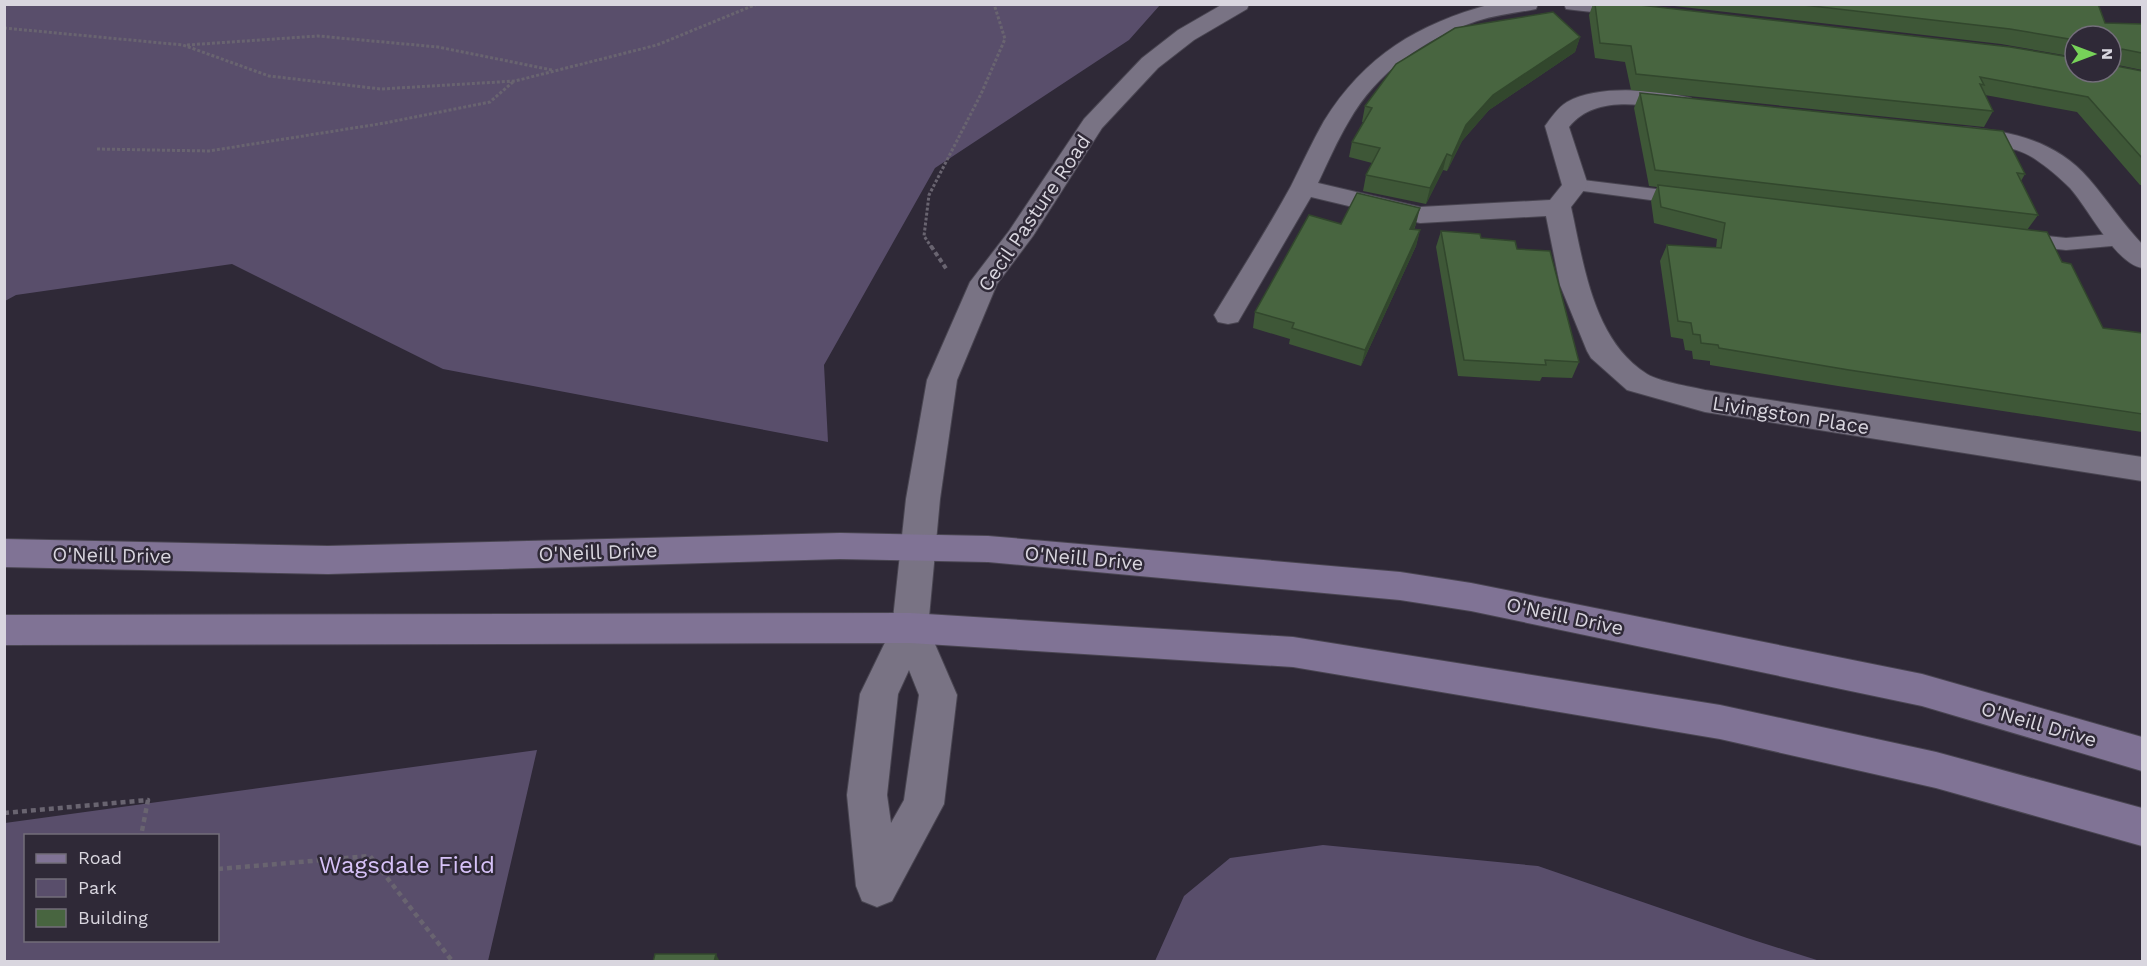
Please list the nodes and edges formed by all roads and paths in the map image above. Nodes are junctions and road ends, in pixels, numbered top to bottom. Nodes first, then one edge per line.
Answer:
1 (757, 4) edge
2 (994, 4) edge
3 (1239, 4) edge
4 (1528, 4) edge
5 (1574, 4) edge
6 (1659, 13) edge
7 (4, 28) edge
8 (183, 45) junction
9 (554, 70) junction
10 (515, 81) junction
11 (1709, 106) edge
12 (1944, 132) edge
13 (98, 149) dead end
14 (1303, 187) junction
15 (1566, 196) junction
16 (1703, 201) edge
17 (1996, 236) edge
18 (2123, 239) junction
19 (2142, 260) edge
20 (984, 282) junction
21 (1228, 315) dead end
22 (2142, 470) edge
23 (917, 549) junction
24 (4, 553) edge
25 (910, 628) junction
26 (4, 630) edge
27 (2142, 754) edge
28 (4, 813) edge
29 (2142, 827) edge
30 (141, 834) edge
31 (219, 869) edge
32 (453, 962) edge

1 - 9 path
2 - 20 path
3 - 20 street, Cecil Pasture Road
4 - 14 street
5 - 6 street
7 - 8 path
8 - 9 path
8 - 10 path
9 - 10 path
10 - 13 path
11 - 15 street, Livingston Place
12 - 18 street
14 - 15 street
14 - 21 street
15 - 16 lane
15 - 22 street, Livingston Place
17 - 18 lane
18 - 19 street
20 - 23 street, Cecil Pasture Road
23 - 24 main road, O'Neill Drive
23 - 25 street, Cecil Pasture Road
23 - 27 main road, O'Neill Drive
25 - 25 street, Cecil Pasture Road
25 - 26 main road
25 - 29 main road
28 - 30 path
31 - 32 path

